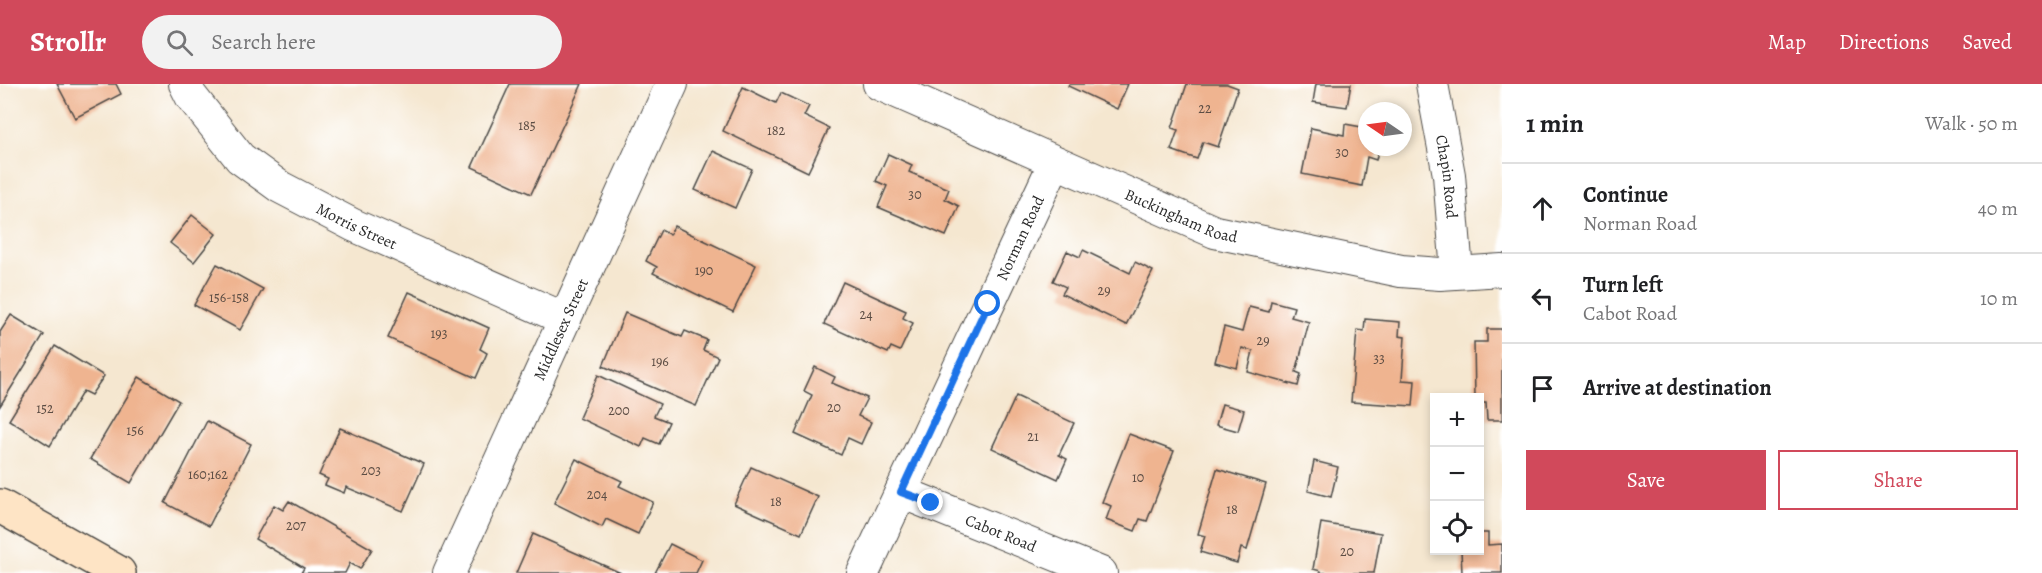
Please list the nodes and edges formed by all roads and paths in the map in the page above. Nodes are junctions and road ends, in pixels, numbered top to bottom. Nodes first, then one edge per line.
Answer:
1 (185, 84) edge
2 (672, 84) edge
3 (879, 84) edge
4 (1432, 84) edge
5 (1054, 162) junction
6 (1502, 270) edge
7 (1457, 272) junction
8 (565, 319) junction
9 (901, 492) junction
10 (0, 506) edge
11 (119, 573) edge
12 (449, 573) edge
13 (863, 573) edge
14 (1101, 573) edge

1 - 8 street, Morris Street
2 - 8 street, Middlesex Street
3 - 5 street, Buckingham Road
4 - 7 street, Chapin Road
5 - 7 street, Buckingham Road
5 - 9 street, Norman Road
6 - 7 street, Buckingham Road
8 - 12 street, Middlesex Street
9 - 13 street, Norman Road
9 - 14 street, Cabot Road
10 - 11 street

